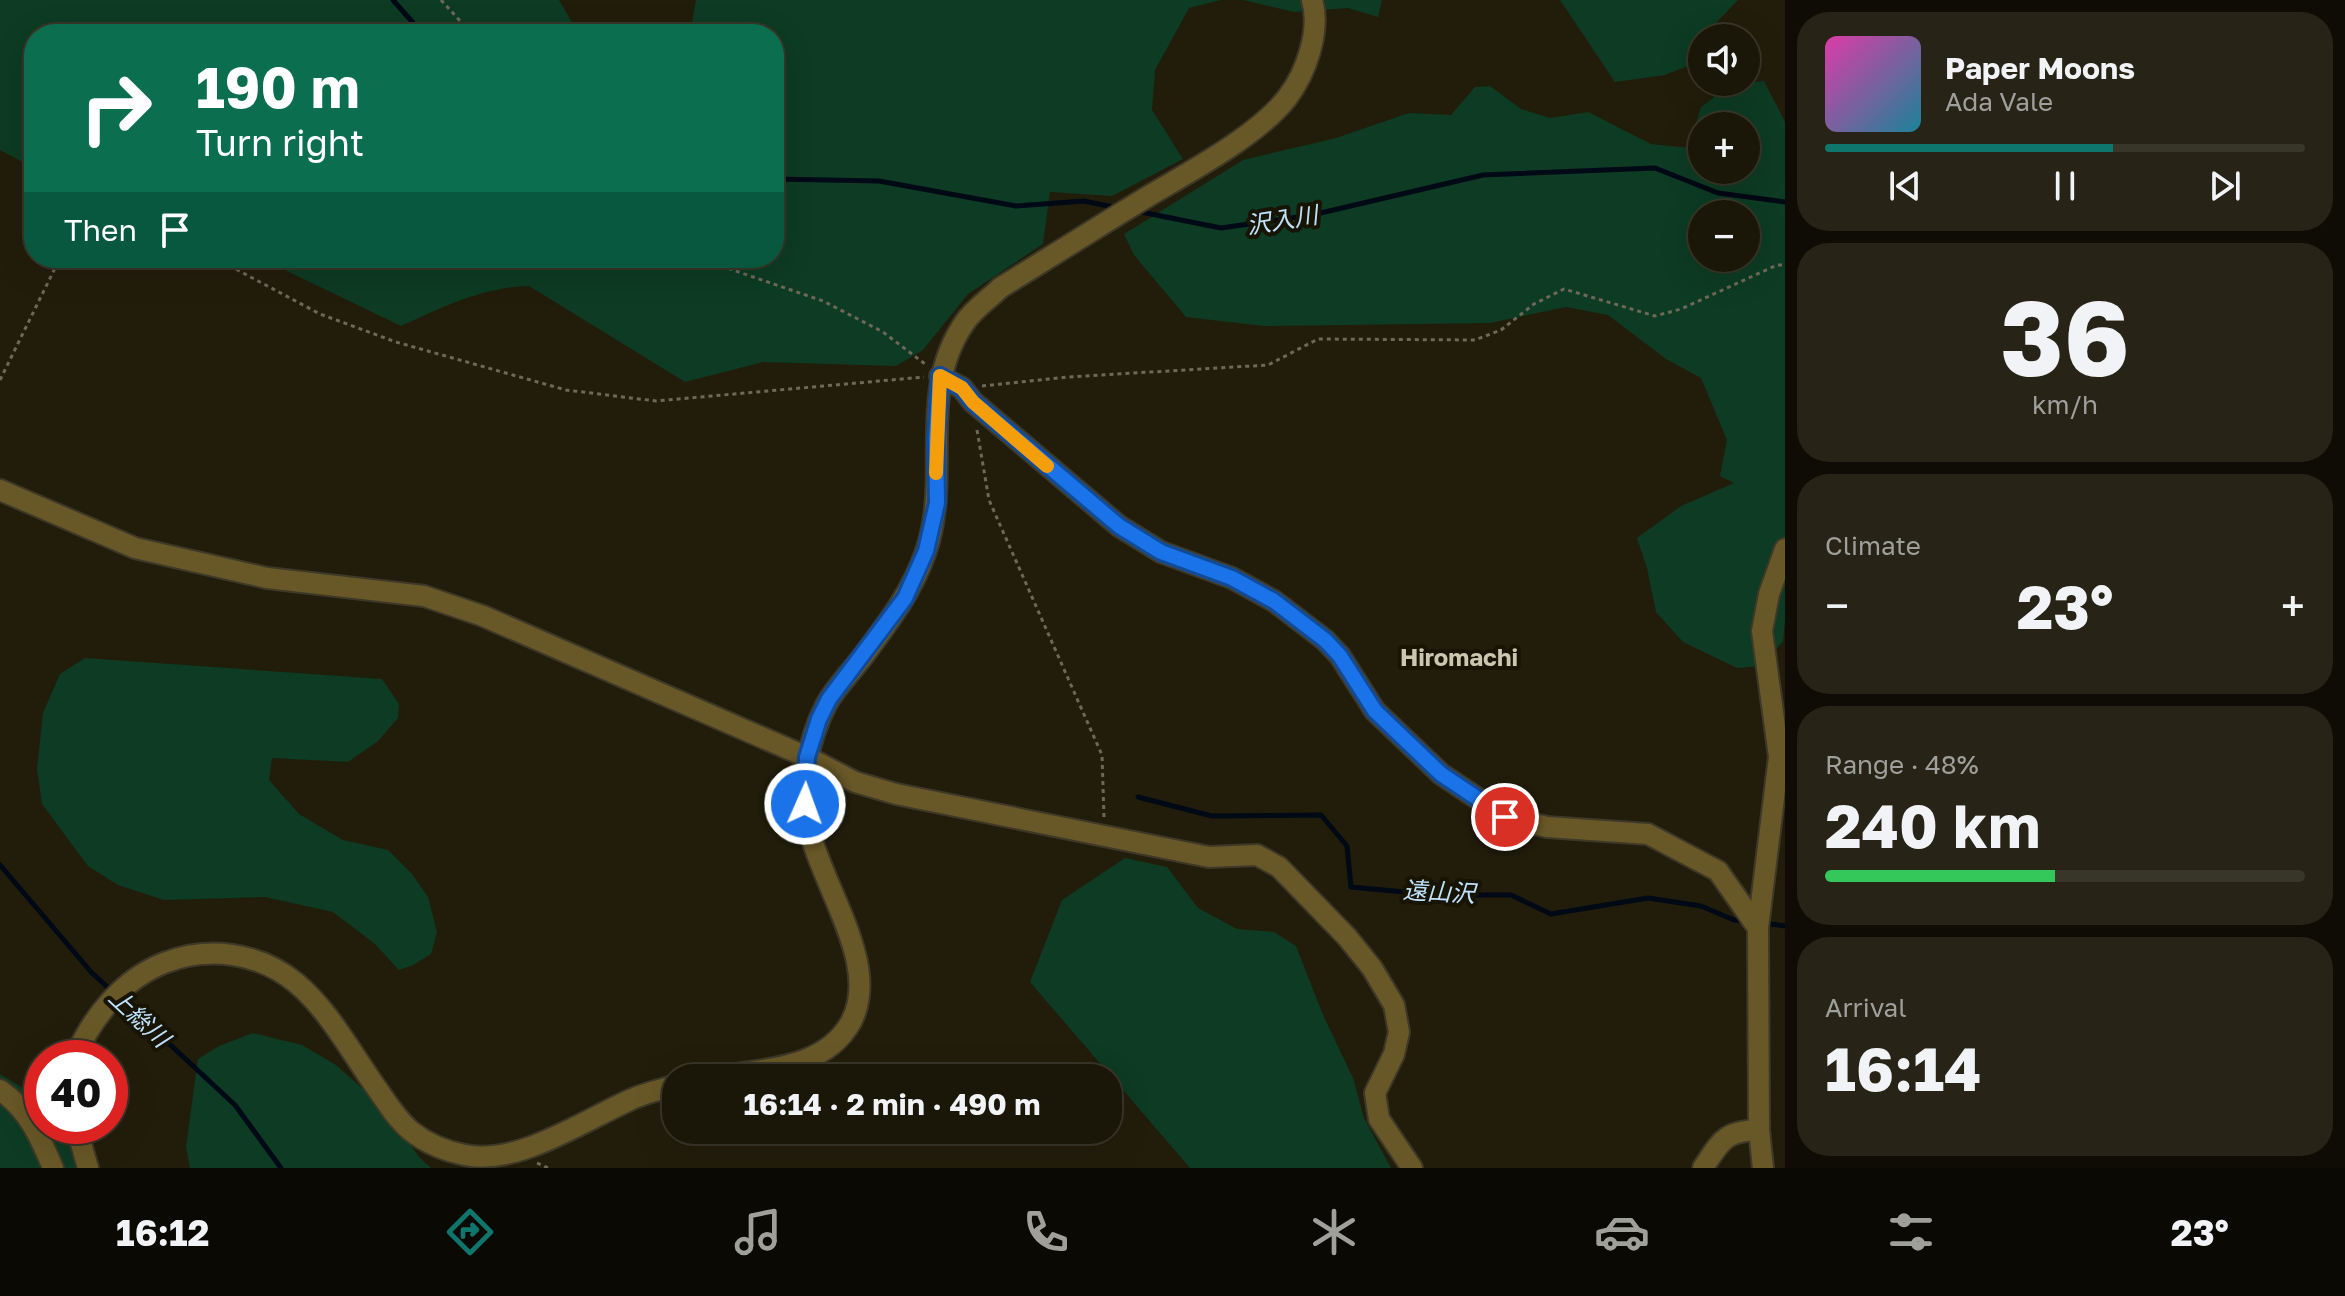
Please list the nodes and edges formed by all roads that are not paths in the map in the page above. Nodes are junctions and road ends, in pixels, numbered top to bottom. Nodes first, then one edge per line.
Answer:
1 (1312, 0) edge
2 (940, 376) junction
3 (0, 490) edge
4 (1785, 549) edge
5 (807, 757) junction
6 (1758, 928) junction
7 (83, 1040) edge
8 (792, 1064) edge
9 (662, 1089) edge
10 (0, 1090) edge
11 (1759, 1130) junction
12 (81, 1144) edge
13 (53, 1168) edge
14 (88, 1168) edge
15 (1412, 1168) edge
16 (1703, 1168) edge
17 (1763, 1168) edge

1 - 2 street
2 - 5 street
2 - 6 street
3 - 5 street
4 - 6 street
5 - 8 street
5 - 15 street
6 - 11 street
7 - 9 street
10 - 13 street
11 - 16 street
11 - 17 street
12 - 14 street

